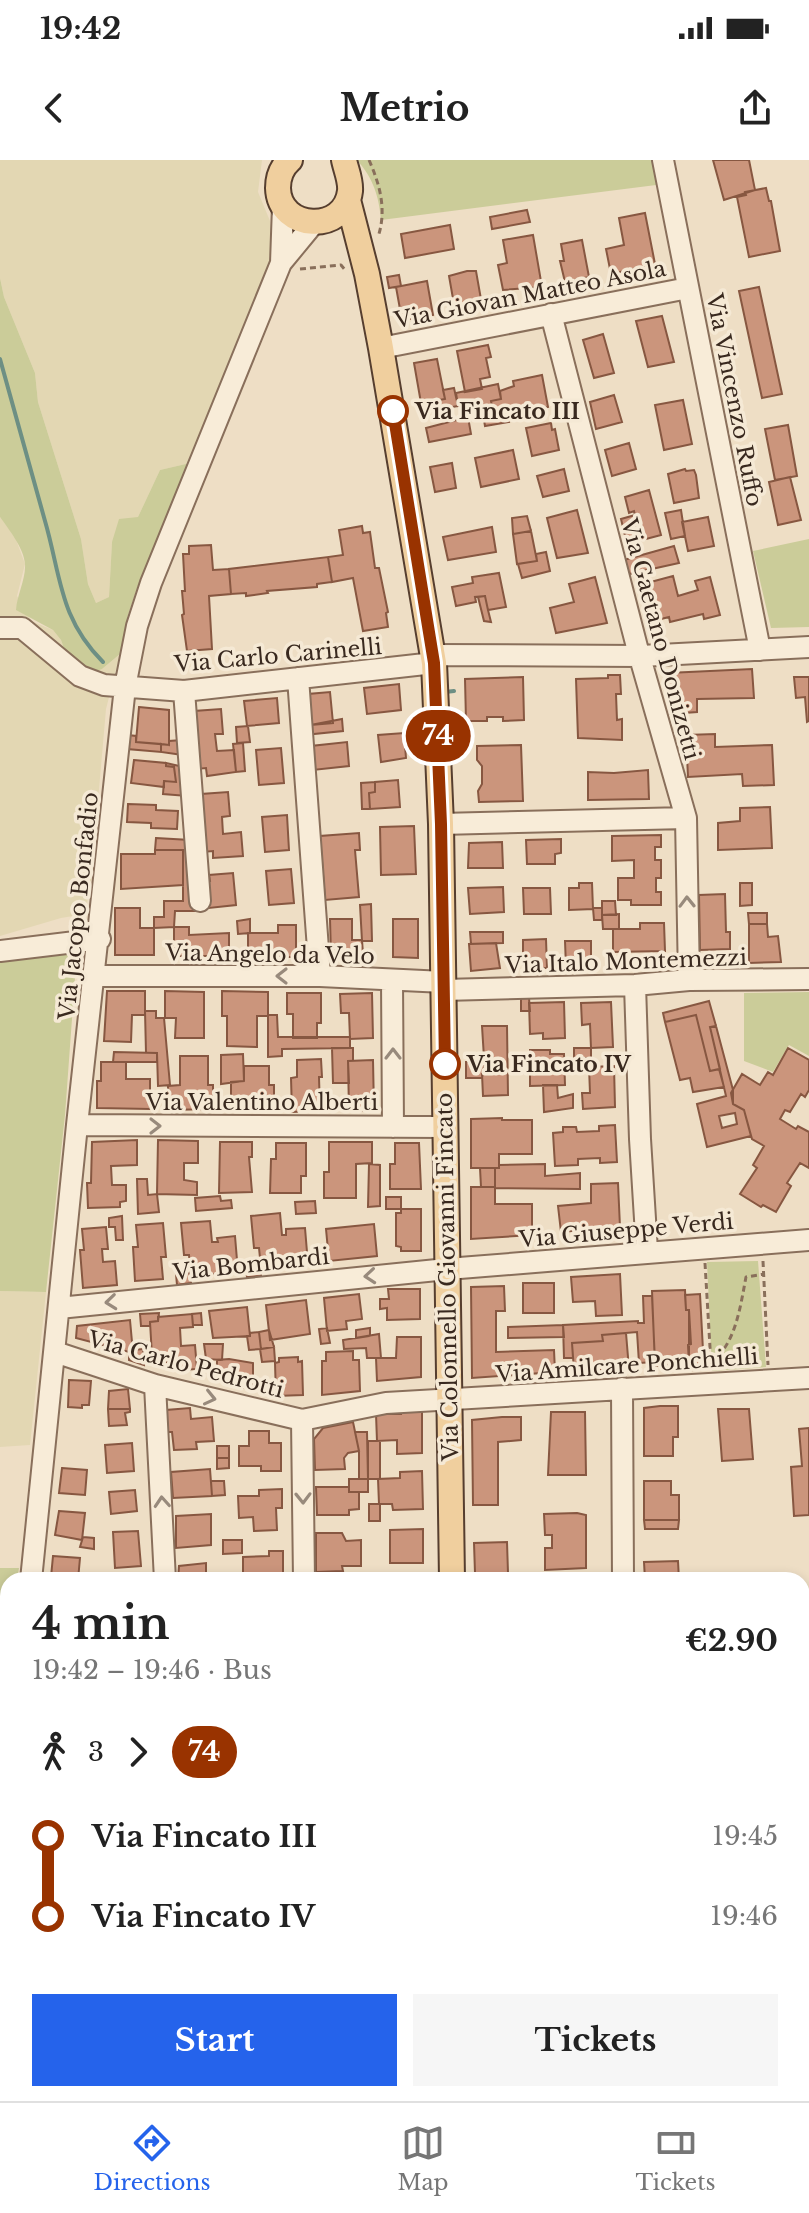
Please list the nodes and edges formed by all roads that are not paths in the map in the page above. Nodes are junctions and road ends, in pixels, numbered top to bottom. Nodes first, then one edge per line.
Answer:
1 (663, 160) edge
2 (285, 162) edge
3 (349, 162) edge
4 (348, 200) junction
5 (283, 206) junction
6 (317, 223) junction
7 (364, 260) junction
8 (286, 266) junction
9 (688, 288) junction
10 (551, 314) junction
11 (381, 348) junction
12 (0, 628) edge
13 (809, 647) edge
14 (760, 650) junction
15 (641, 656) junction
16 (434, 659) junction
17 (298, 678) junction
18 (125, 687) junction
19 (184, 691) junction
20 (686, 818) junction
21 (441, 824) junction
22 (200, 901) dead end
23 (100, 939) junction
24 (0, 951) edge
25 (96, 976) junction
26 (320, 976) junction
27 (809, 979) edge
28 (392, 980) junction
29 (689, 980) junction
30 (635, 985) junction
31 (444, 986) junction
32 (77, 1125) junction
33 (393, 1127) junction
34 (446, 1127) junction
35 (809, 1240) edge
36 (647, 1251) junction
37 (447, 1269) junction
38 (59, 1308) junction
39 (55, 1352) junction
40 (809, 1378) edge
41 (155, 1385) junction
42 (622, 1388) junction
43 (449, 1399) junction
44 (302, 1420) junction
45 (32, 1572) edge
46 (165, 1572) edge
47 (304, 1572) edge
48 (452, 1572) edge
49 (623, 1572) edge

1 - 9 street, Via Vincenzo Ruffo
2 - 5 main road
3 - 4 main road, Via Colonnello Giovanni Fincato
4 - 6 main road
4 - 7 main road, Via Colonnello Giovanni Fincato
5 - 6 main road
5 - 8 street, Via Jacopo Bonfadio
6 - 7 main road
6 - 8 street, Via Jacopo Bonfadio
7 - 11 main road, Via Colonnello Giovanni Fincato
8 - 18 street, Via Jacopo Bonfadio
9 - 10 street, Via Giovan Matteo Asola
9 - 14 street, Via Vincenzo Ruffo
10 - 11 street, Via Giovan Matteo Asola
10 - 15 street, Via Gaetano Donizetti
11 - 16 main road, Via Colonnello Giovanni Fincato
12 - 18 street, Via Carlo Carinelli
13 - 14 street, Via Carlo Carinelli
14 - 15 street, Via Carlo Carinelli
15 - 16 street, Via Carlo Carinelli
15 - 20 street, Via Gaetano Donizetti
16 - 17 street, Via Carlo Carinelli
16 - 21 main road, Via Colonnello Giovanni Fincato
17 - 19 street, Via Carlo Carinelli
17 - 26 street
18 - 19 street, Via Carlo Carinelli
18 - 23 street, Via Jacopo Bonfadio
19 - 22 street
20 - 21 street
29 -> 20 street, Via Gaetano Donizetti
21 - 31 main road, Via Colonnello Giovanni Fincato
23 - 24 street
23 - 25 street, Via Jacopo Bonfadio
26 -> 25 street, Via Angelo da Velo
25 - 32 street, Via Jacopo Bonfadio
26 - 28 street, Via Angelo da Velo
27 - 29 street, Via Italo Montemezzi
28 - 31 street, Via Angelo da Velo
33 -> 28 street
29 - 30 street, Via Italo Montemezzi
30 - 31 street, Via Italo Montemezzi
30 - 36 street
31 - 34 main road, Via Colonnello Giovanni Fincato
32 -> 33 street, Via Valentino Alberti
32 - 38 street, Via Jacopo Bonfadio
33 - 34 street, Via Valentino Alberti
34 - 37 main road, Via Colonnello Giovanni Fincato
35 - 36 street, Via Giuseppe Verdi
36 - 37 street, Via Giuseppe Verdi
37 -> 38 street, Via Bombardi
37 - 43 main road, Via Colonnello Giovanni Fincato
38 - 39 street, Via Jacopo Bonfadio
39 - 41 street, Via Carlo Pedrotti
39 - 45 street, Via Jacopo Bonfadio
40 - 42 street, Via Amilcare Ponchielli
41 -> 44 street, Via Carlo Pedrotti
46 -> 41 street
42 - 43 street, Via Amilcare Ponchielli
42 - 49 street
43 - 44 street, Via Carlo Pedrotti
43 - 48 main road, Via Colonnello Giovanni Fincato
44 -> 47 street

